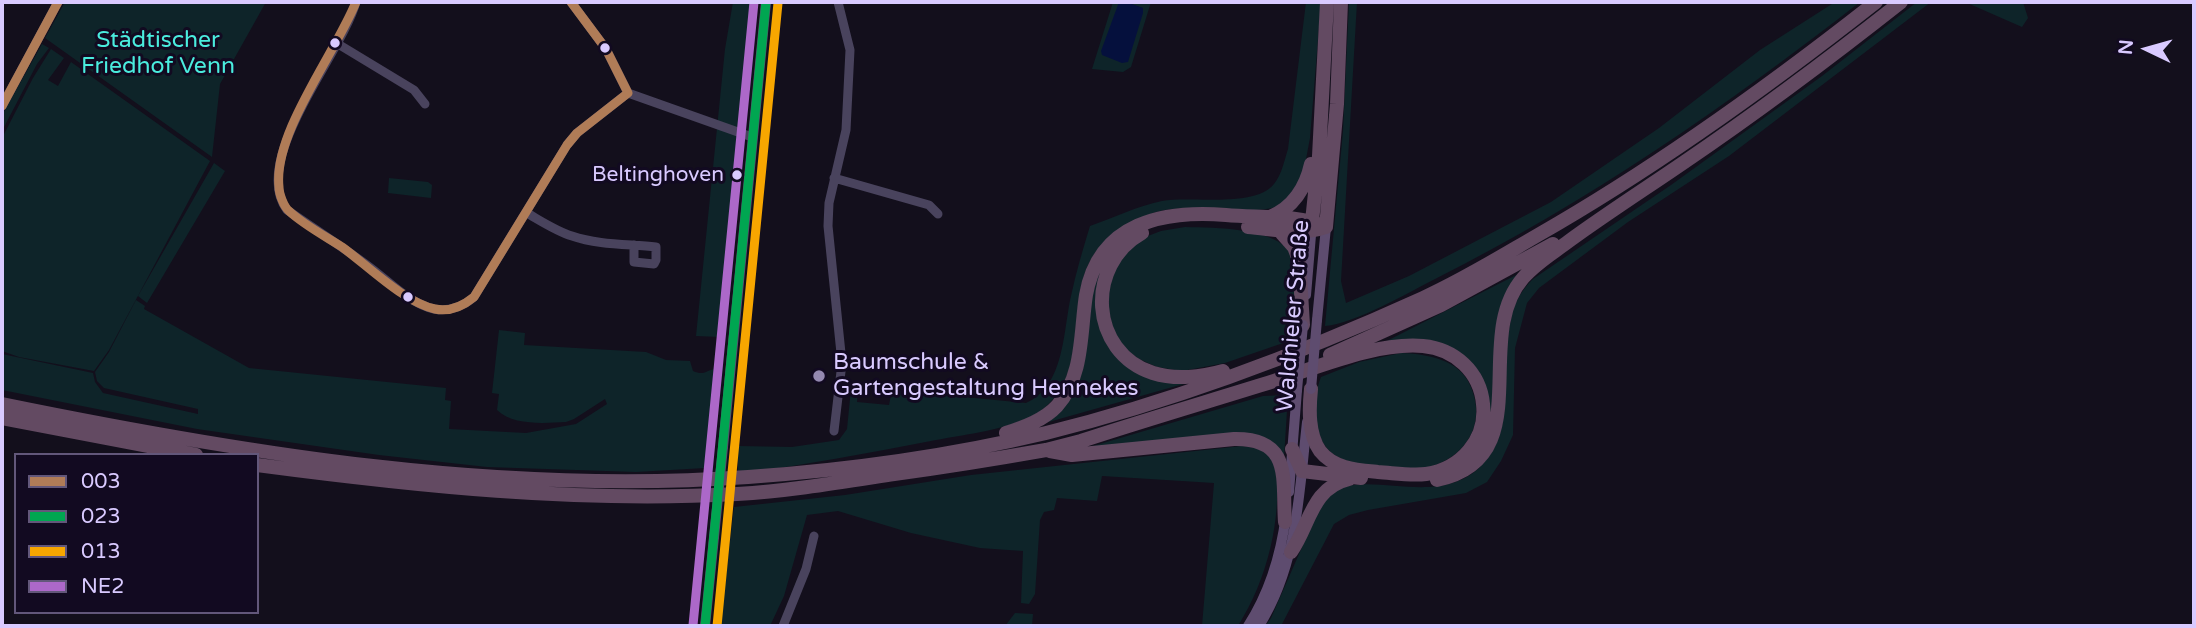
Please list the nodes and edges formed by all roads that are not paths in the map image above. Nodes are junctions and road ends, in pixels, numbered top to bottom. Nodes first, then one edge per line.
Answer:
1 (58, 2) edge
2 (356, 2) edge
3 (571, 2) edge
4 (766, 2) edge
5 (838, 2) edge
6 (1327, 2) edge
7 (1341, 2) edge
8 (1876, 2) edge
9 (1901, 2) edge
10 (338, 44) junction
11 (628, 93) junction
12 (425, 104) dead end
13 (2, 106) edge
14 (1321, 125) junction
15 (752, 137) junction
16 (834, 178) junction
17 (527, 213) junction
18 (938, 214) dead end
19 (1603, 216) junction
20 (1263, 218) junction
21 (1317, 227) junction
22 (1278, 229) junction
23 (634, 245) dead end
24 (1310, 323) junction
25 (1284, 355) junction
26 (1268, 383) junction
27 (1306, 392) junction
28 (2, 404) edge
29 (2, 418) edge
30 (834, 431) dead end
31 (1292, 449) junction
32 (1046, 450) junction
33 (186, 453) edge
34 (943, 453) junction
35 (259, 465) edge
36 (1302, 471) junction
37 (1359, 478) junction
38 (1285, 522) junction
39 (814, 536) dead end
40 (1291, 552) junction
41 (705, 626) edge
42 (783, 626) edge
43 (1248, 626) edge
44 (1259, 626) edge

1 - 13 street
2 - 10 street
3 - 11 street
4 - 15 main road
5 - 16 street
6 - 14 highway, Waldnieler Straße
7 - 21 highway, Waldnieler Straße
8 - 25 highway
9 - 19 highway
10 - 12 street
10 - 17 street
11 - 15 street
11 - 17 street
14 - 20 highway
14 - 21 highway, Waldnieler Straße
15 - 41 main road, bridge
16 - 18 street
16 - 30 street
17 - 23 street
19 - 26 highway
19 - 37 highway
20 - 21 highway
20 - 34 highway
21 - 22 highway
21 - 24 main road, Waldnieler Straße
22 - 24 highway
22 - 25 highway
24 - 27 main road, Waldnieler Straße, bridge
24 - 27 main road, Waldnieler Straße, bridge
25 - 34 highway
26 - 27 highway
26 - 32 highway
27 - 31 main road, Waldnieler Straße
27 - 36 main road, Waldnieler Straße
28 - 34 highway
29 - 33 highway
31 - 36 highway
31 - 38 main road, Waldnieler Straße
32 - 35 highway
32 - 38 highway
36 - 37 highway
36 - 40 main road, Waldnieler Straße
37 - 40 highway
38 - 43 main road, Waldnieler Straße
39 - 42 street
40 - 44 main road, Waldnieler Straße

